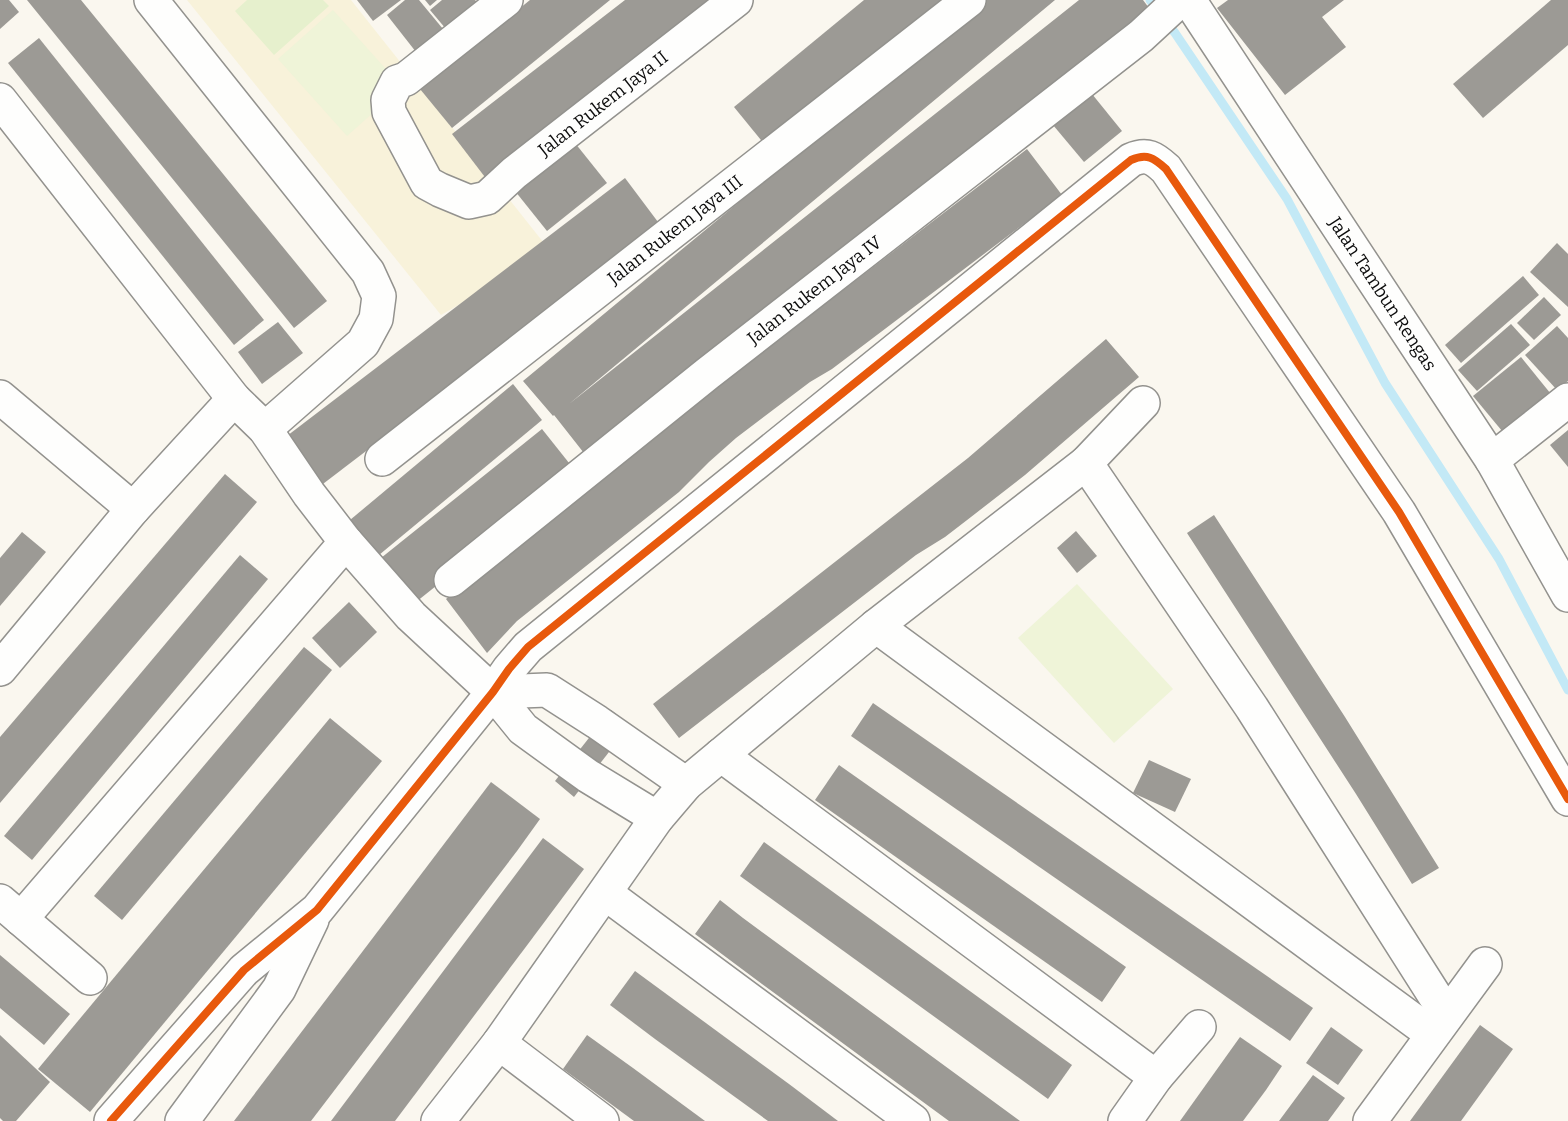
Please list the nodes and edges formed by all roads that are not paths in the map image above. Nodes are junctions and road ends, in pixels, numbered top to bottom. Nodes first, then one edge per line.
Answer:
1 (151, 0) edge
2 (736, 0) edge
3 (969, 0) edge
4 (498, 2) edge
5 (1176, 6) edge
6 (0, 100) edge
7 (0, 397) edge
8 (234, 399) junction
9 (1568, 400) edge
10 (1143, 403) dead end
11 (265, 429) junction
12 (382, 459) dead end
13 (1492, 460) junction
14 (1086, 463) junction
15 (133, 509) junction
16 (346, 542) junction
17 (451, 580) dead end
18 (1568, 595) edge
19 (876, 626) junction
20 (0, 669) edge
21 (493, 692) junction
22 (721, 756) junction
23 (686, 784) junction
24 (1568, 799) edge
25 (657, 818) junction
26 (605, 893) junction
27 (10, 910) edge
28 (317, 910) junction
29 (1485, 964) dead end
30 (90, 978) dead end
31 (1439, 1025) junction
32 (1199, 1027) dead end
33 (499, 1043) junction
34 (1156, 1077) junction
35 (111, 1121) edge
36 (182, 1121) edge
37 (438, 1121) edge
38 (602, 1121) edge
39 (913, 1121) edge
40 (1125, 1121) edge
41 (1370, 1121) edge

1 - 11 street
2 - 4 street, Jalan Rukem Jaya II
3 - 12 street, Jalan Rukem Jaya III
5 - 13 street, Jalan Tambun Rengas
5 - 17 street, Jalan Rukem Jaya IV
6 - 8 street
7 - 15 street
8 - 11 street
8 - 15 street
9 - 13 street
10 - 14 street
11 - 16 street
13 - 18 street, Jalan Tambun Rengas
14 - 19 street
14 - 31 street
15 - 20 street
16 - 21 street
16 - 27 street
19 - 22 street
19 - 31 street
21 - 23 street
21 - 24 street
21 - 25 street
21 - 28 street
22 - 23 street
22 - 34 street
23 - 25 street
25 - 26 street
26 - 33 street
26 - 39 street
27 - 30 street
28 - 35 street
28 - 36 street
29 - 31 street
31 - 41 street
32 - 34 street
33 - 37 street
33 - 38 street
34 - 40 street

